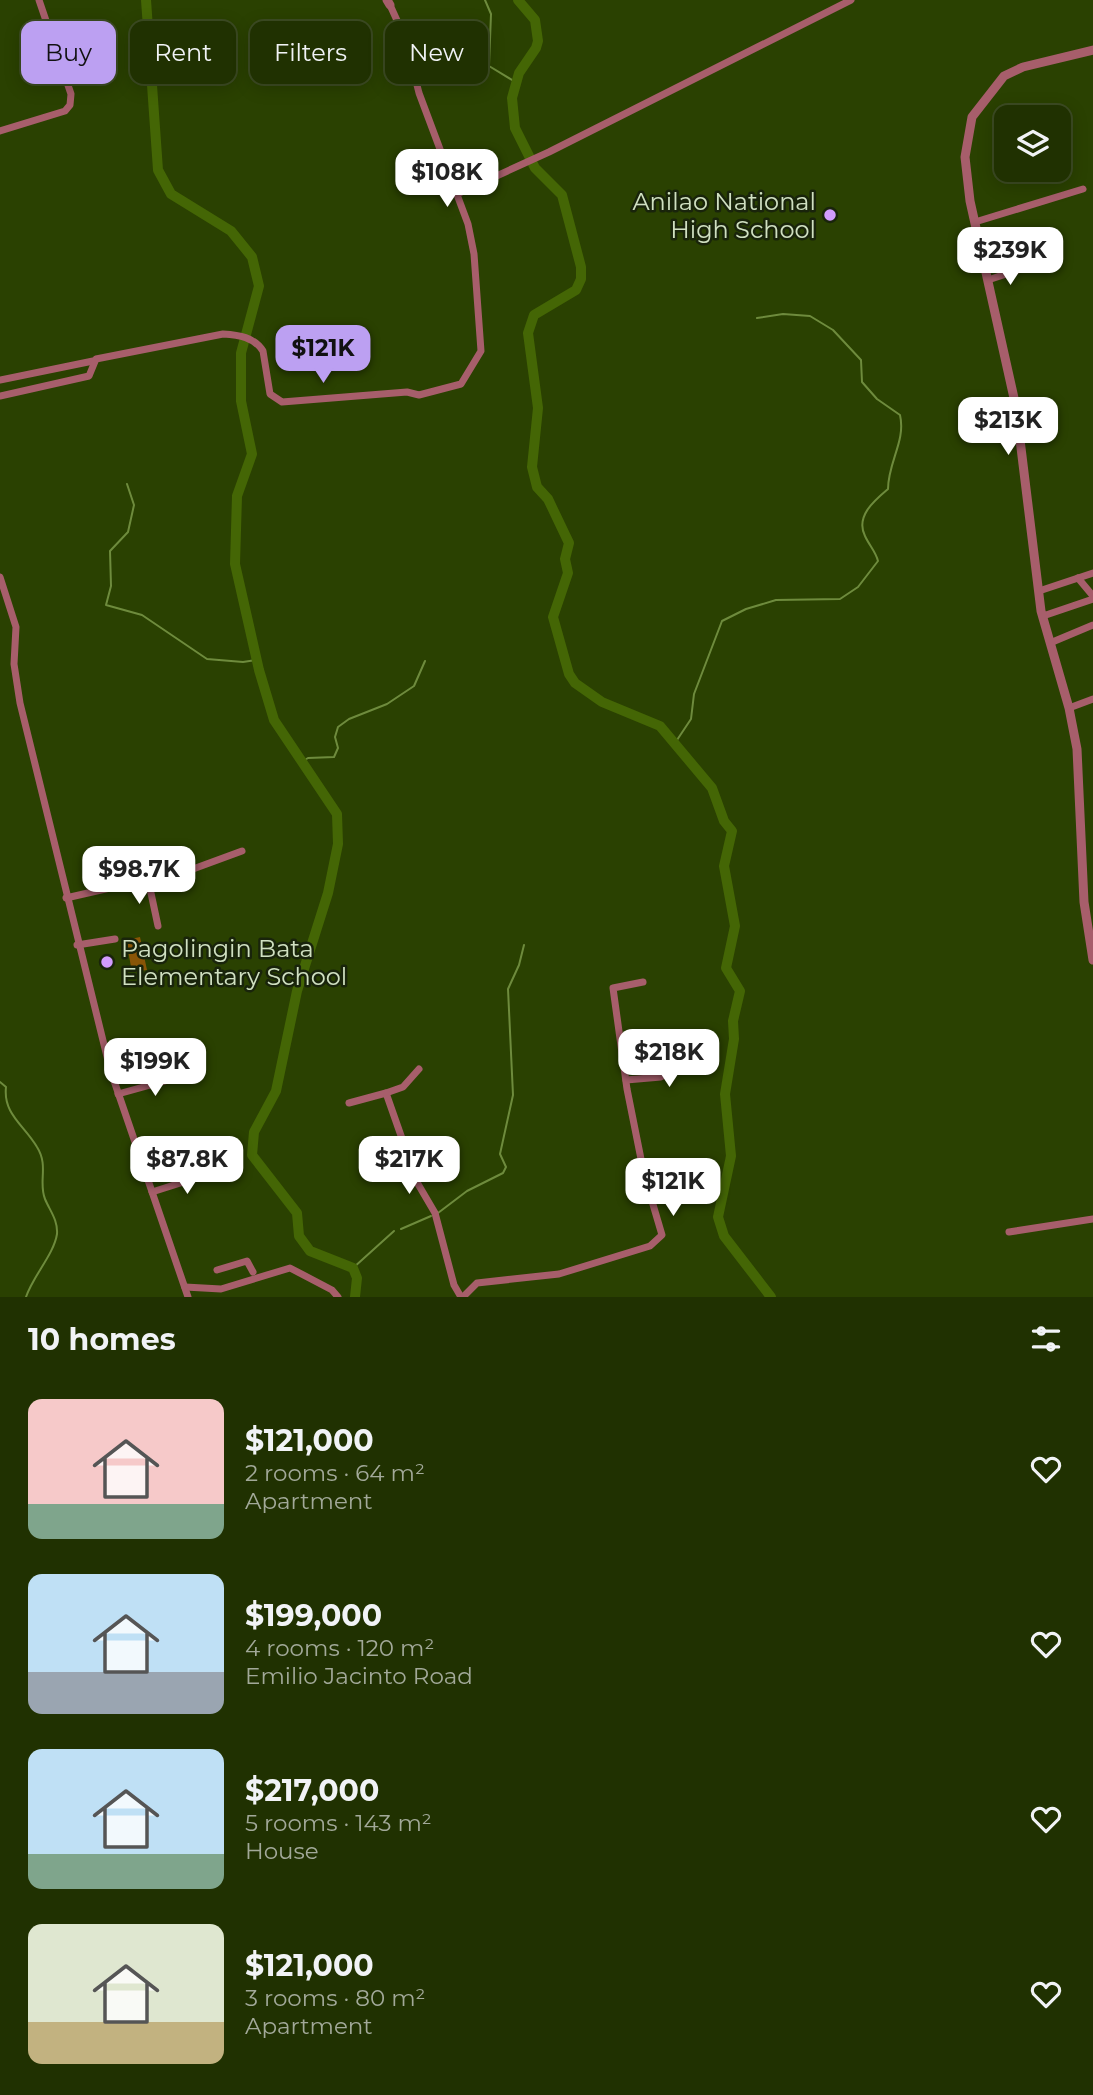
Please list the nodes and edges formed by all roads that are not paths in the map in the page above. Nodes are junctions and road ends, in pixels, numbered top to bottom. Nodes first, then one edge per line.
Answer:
1 (39, 0) edge
2 (851, 0) edge
3 (389, 3) edge
4 (1093, 50) edge
5 (0, 131) edge
6 (1083, 189) dead end
7 (457, 194) junction
8 (975, 222) junction
9 (1024, 268) dead end
10 (988, 280) junction
11 (93, 361) junction
12 (0, 380) edge
13 (0, 396) edge
14 (1093, 573) edge
15 (0, 577) edge
16 (1078, 578) junction
17 (1039, 591) junction
18 (1093, 598) edge
19 (1043, 616) junction
20 (1093, 625) edge
21 (1050, 643) junction
22 (1093, 699) edge
23 (1069, 708) junction
24 (242, 851) dead end
25 (148, 879) junction
26 (66, 898) junction
27 (158, 926) dead end
28 (115, 939) dead end
29 (77, 944) junction
30 (1093, 960) edge
31 (643, 982) dead end
32 (664, 1048) dead end
33 (419, 1069) dead end
34 (183, 1076) dead end
35 (626, 1080) junction
36 (386, 1093) junction
37 (118, 1094) junction
38 (349, 1103) dead end
39 (215, 1172) dead end
40 (152, 1192) junction
41 (1093, 1219) edge
42 (1009, 1232) dead end
43 (217, 1270) dead end
44 (255, 1275) junction
45 (184, 1287) junction
46 (188, 1297) edge
47 (338, 1297) edge
48 (462, 1297) edge

1 - 5 street
2 - 7 street
3 - 7 street
4 - 8 street
6 - 8 street
7 - 11 street
8 - 10 street
9 - 10 street
10 - 17 street
11 - 12 street
11 - 13 street
14 - 16 street
15 - 26 street
16 - 17 street
16 - 18 street
17 - 19 street
18 - 19 street
19 - 21 street
20 - 21 street
21 - 23 street
22 - 23 street
23 - 30 street
24 - 25 street
25 - 26 street
25 - 27 street
26 - 29 street
28 - 29 street
29 - 37 street
31 - 35 street
32 - 35 street
33 - 36 street
34 - 37 street
35 - 48 street
36 - 38 street
36 - 48 street
37 - 40 street
39 - 40 street
40 - 45 street
41 - 42 street
43 - 44 street
44 - 45 street
44 - 47 street
45 - 46 street

